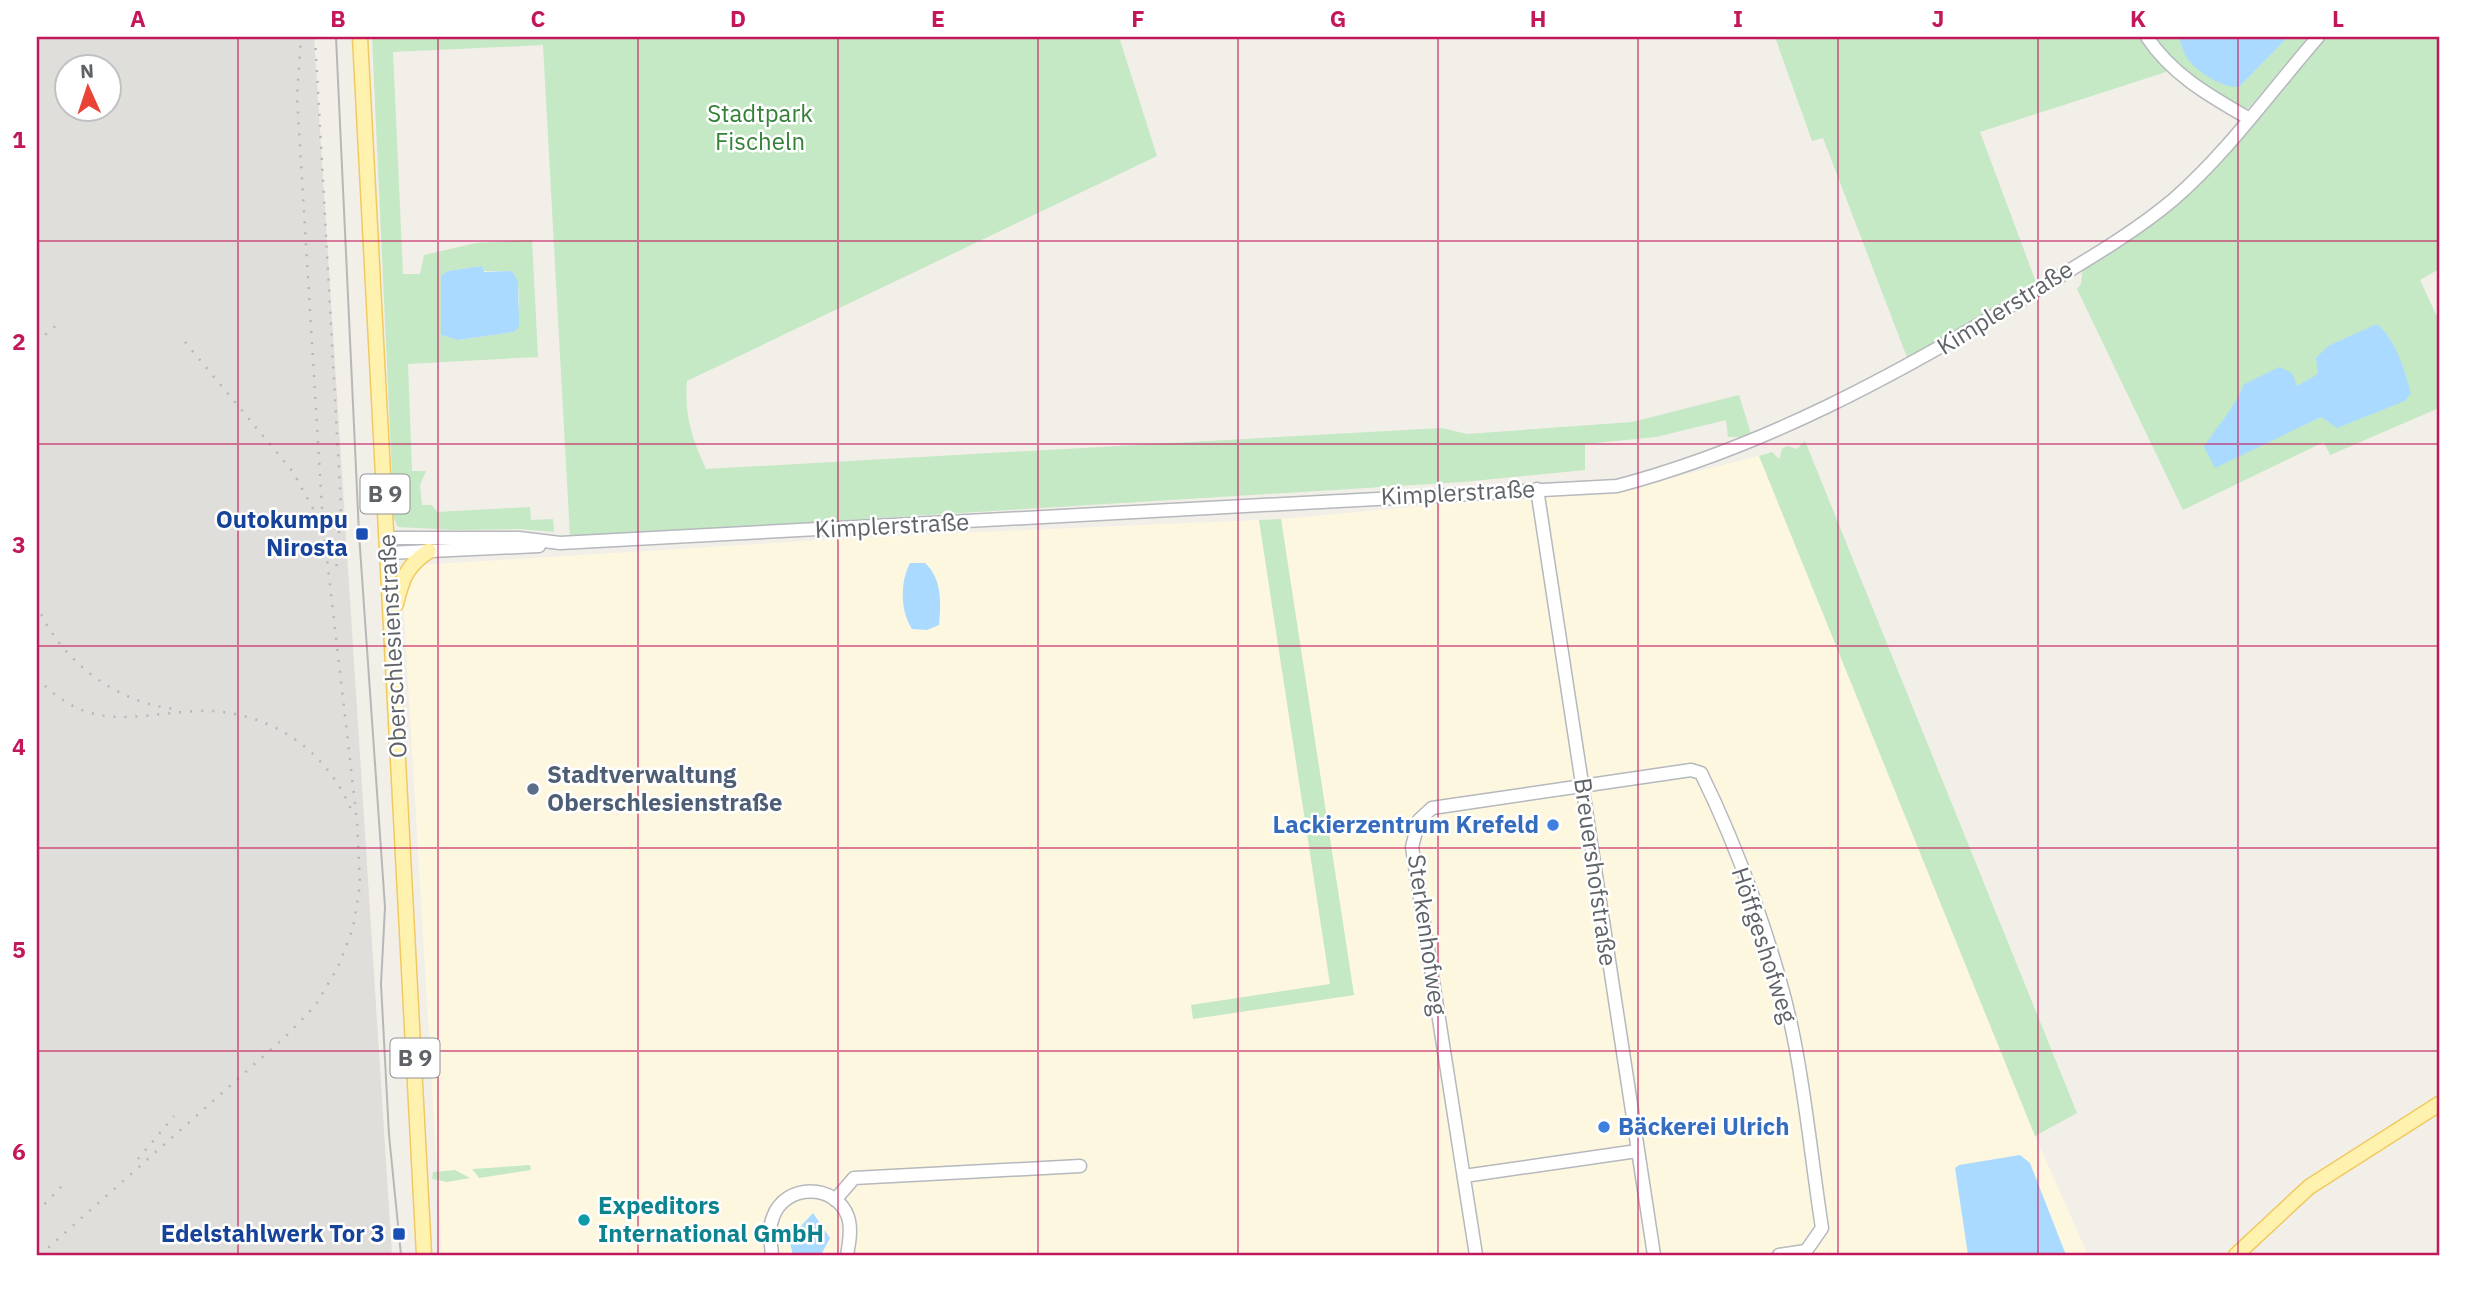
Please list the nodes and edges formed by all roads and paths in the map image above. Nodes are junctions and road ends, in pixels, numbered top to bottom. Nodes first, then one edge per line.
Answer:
1 (360, 37) edge
2 (2147, 37) edge
3 (2318, 37) edge
4 (2248, 118) junction
5 (1537, 489) junction
6 (560, 543) junction
7 (388, 545) junction
8 (429, 551) junction
9 (392, 626) junction
10 (1582, 786) junction
11 (2439, 1104) edge
12 (1637, 1151) junction
13 (1080, 1167) dead end
14 (1464, 1176) junction
15 (835, 1200) junction
16 (424, 1255) edge
17 (772, 1255) edge
18 (847, 1255) edge
19 (1476, 1255) edge
20 (1654, 1255) edge
21 (1779, 1255) edge
22 (2235, 1255) edge

1 - 7 main road, Oberschlesienstraße / B 9
2 - 4 street
3 - 4 street, Kimplerstraße
4 - 5 street, Kimplerstraße
5 - 6 street, Kimplerstraße
5 - 10 street, Breuershofstraße
6 - 7 street, Kimplerstraße
6 - 8 street, Kimplerstraße
7 - 8 street, Kimplerstraße
7 - 9 main road, Oberschlesienstraße / B 9
8 - 9 main road, B 9
9 - 16 main road, Oberschlesienstraße / B 9
10 - 12 street, Breuershofstraße
10 - 14 street, Sterkenhofweg
10 - 21 street, Höffgeshofweg
11 - 22 main road
12 - 14 street
12 - 20 street, Breuershofstraße
13 - 15 street
14 - 19 street, Sterkenhofweg
15 - 17 street
15 - 18 street

